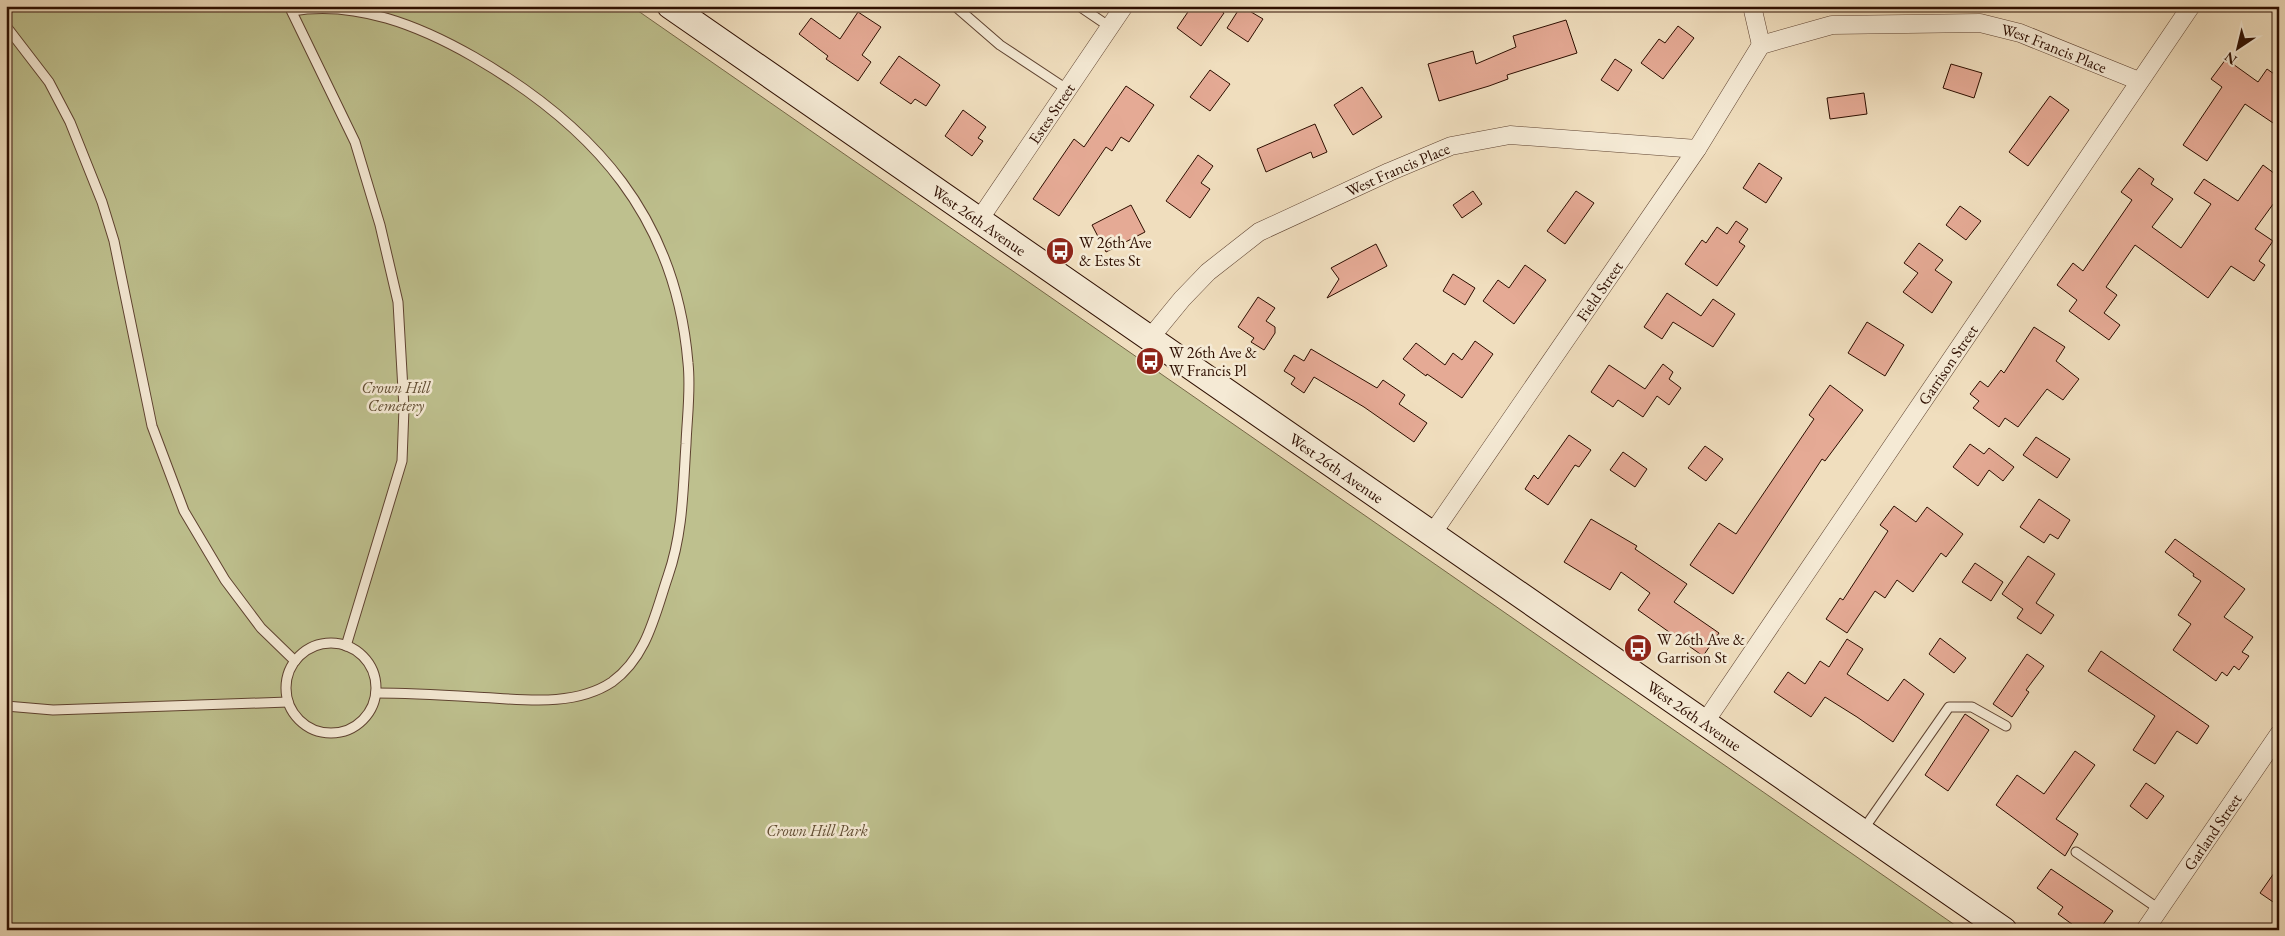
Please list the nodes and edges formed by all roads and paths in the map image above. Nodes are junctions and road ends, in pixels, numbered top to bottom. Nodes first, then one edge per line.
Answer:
1 (955, 6) edge
2 (1079, 6) edge
3 (1124, 6) edge
4 (1752, 6) edge
5 (2191, 6) edge
6 (675, 8) edge
7 (290, 9) edge
8 (6, 26) edge
9 (1110, 27) junction
10 (1761, 45) junction
11 (2139, 81) junction
12 (1068, 90) junction
13 (1697, 149) junction
14 (979, 220) junction
15 (1150, 338) junction
16 (1432, 534) junction
17 (346, 646) junction
18 (295, 661) junction
19 (376, 693) junction
20 (288, 702) junction
21 (6, 706) edge
22 (1705, 722) junction
23 (2006, 726) dead end
24 (2279, 734) edge
25 (1862, 832) junction
26 (2076, 852) dead end
27 (2159, 909) junction
28 (2004, 930) edge
29 (2145, 930) edge

1 - 12 lane
2 - 9 lane
3 - 9 street, Estes Street
4 - 10 street
5 - 11 street, Garrison Street
6 - 14 street, West 26th Avenue
7 - 17 lane
7 - 19 lane
8 - 18 lane
9 - 12 street, Estes Street
10 - 11 street, West Francis Place
10 - 13 street, Field Street
11 - 22 street, Garrison Street
12 - 14 street, Estes Street
13 - 15 street, West Francis Place
13 - 16 street, Field Street
14 - 15 street, West 26th Avenue
15 - 16 street, West 26th Avenue
16 - 22 street, West 26th Avenue
17 - 18 lane
17 - 19 lane
18 - 20 lane
19 - 20 lane
20 - 21 lane
22 - 25 street, West 26th Avenue
23 - 25 lane
24 - 27 street, Garland Street
25 - 28 street, West 26th Avenue
26 - 27 lane
27 - 29 street, Garland Street

